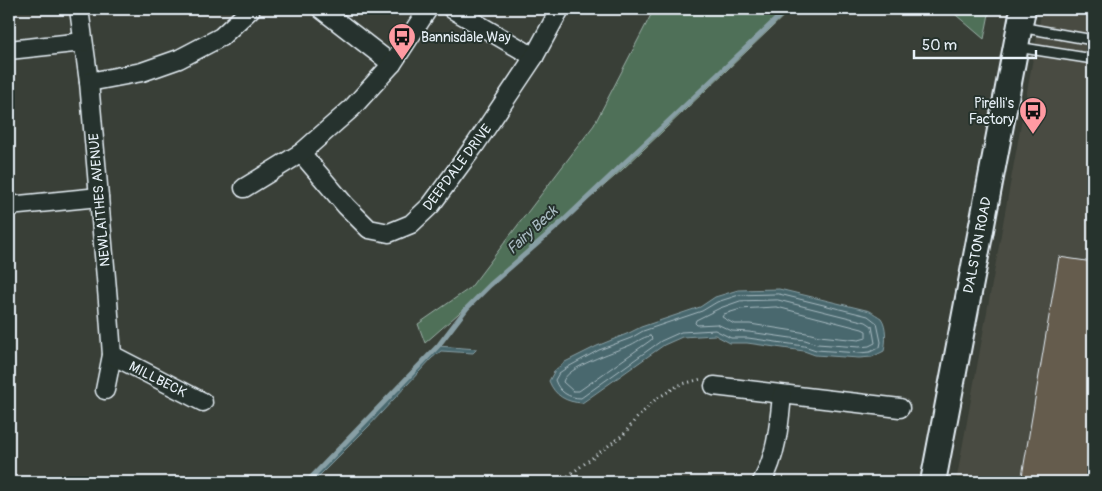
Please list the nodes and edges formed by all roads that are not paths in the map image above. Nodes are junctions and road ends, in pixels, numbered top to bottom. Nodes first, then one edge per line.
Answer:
1 (79, 9) edge
2 (251, 9) edge
3 (321, 9) edge
4 (428, 9) edge
5 (452, 9) edge
6 (560, 9) edge
7 (1019, 28) edge
8 (1093, 40) edge
9 (83, 42) junction
10 (9, 50) edge
11 (534, 57) junction
12 (1093, 59) edge
13 (392, 64) junction
14 (89, 82) junction
15 (301, 153) junction
16 (244, 188) dead end
17 (99, 197) junction
18 (9, 206) edge
19 (112, 355) junction
20 (711, 382) road end
21 (105, 390) dead end
22 (782, 395) junction
23 (203, 402) dead end
24 (900, 408) dead end
25 (762, 482) edge
26 (933, 482) edge

1 - 9 street, NEWLAITHES AVENUE
2 - 14 street
3 - 13 street
4 - 13 street
5 - 11 street
6 - 11 street, DEEPDALE DRIVE
7 - 8 lane
7 - 12 lane
7 - 26 main road, DALSTON ROAD
9 - 10 street
9 - 14 street, NEWLAITHES AVENUE
11 - 15 street, DEEPDALE DRIVE
13 - 15 street
14 - 17 street, NEWLAITHES AVENUE
15 - 16 street
17 - 18 street
17 - 19 street, NEWLAITHES AVENUE
19 - 21 street, NEWLAITHES AVENUE
19 - 23 street, MILLBECK
20 - 22 street
22 - 24 street
22 - 25 street

